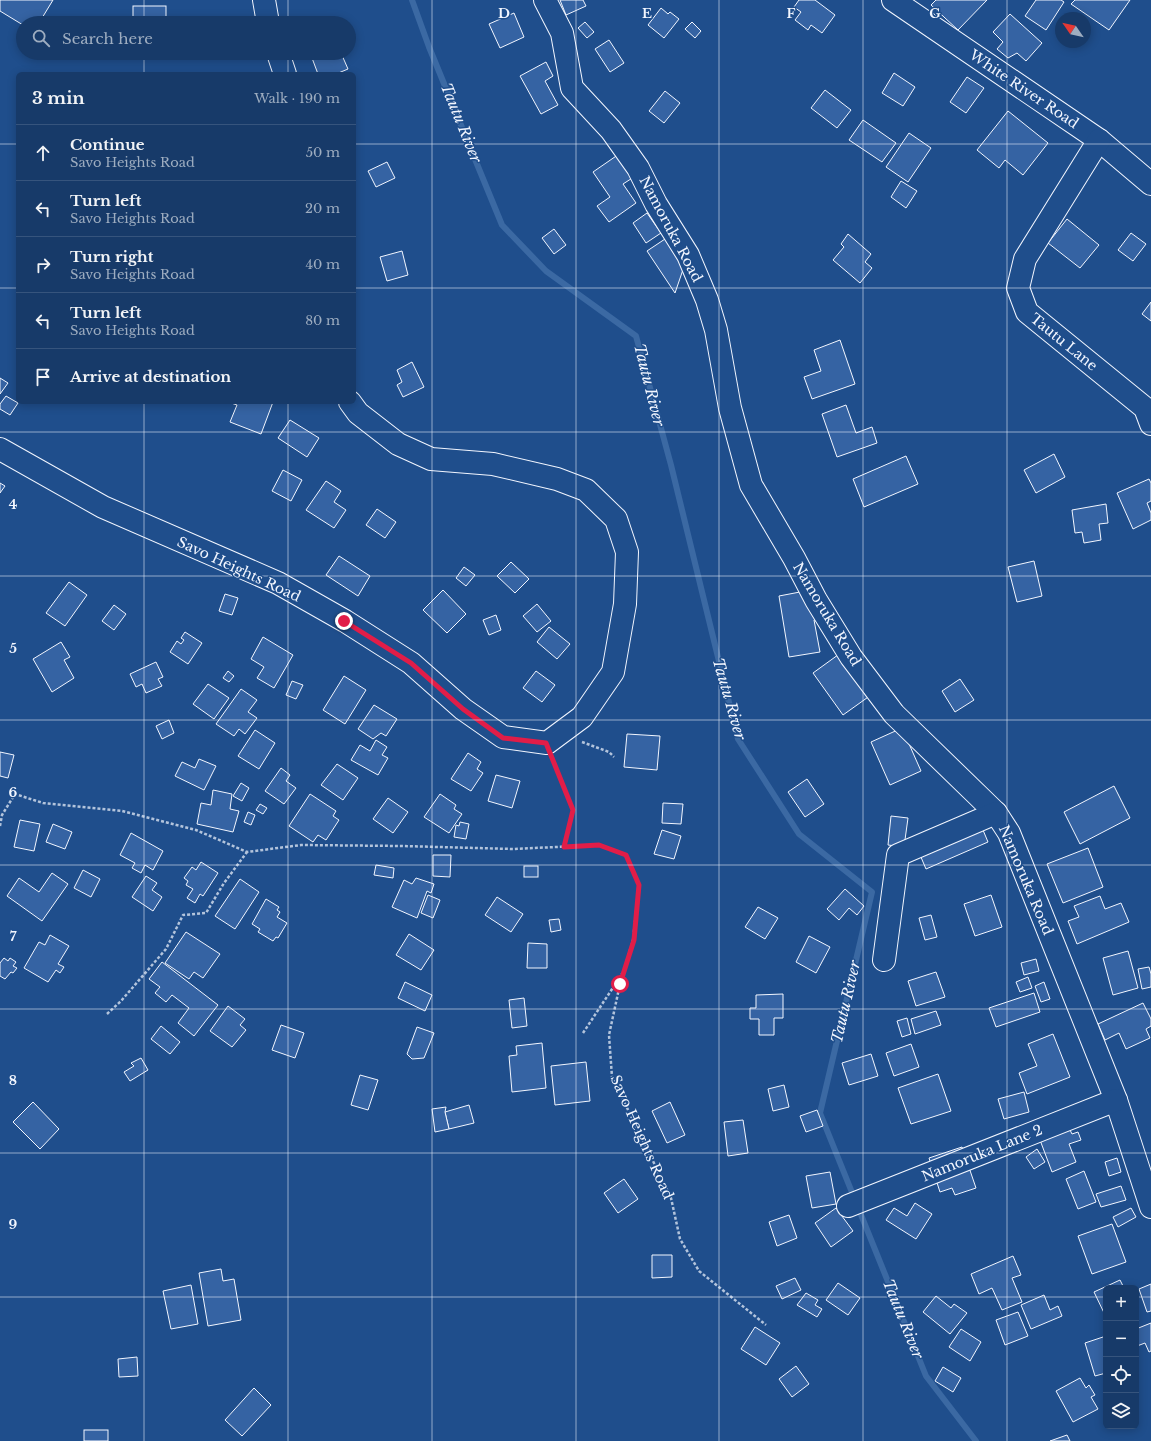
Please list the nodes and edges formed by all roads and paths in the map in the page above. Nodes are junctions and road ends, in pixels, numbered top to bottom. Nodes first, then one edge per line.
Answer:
1 (264, 0) edge
2 (545, 0) edge
3 (907, 4) edge
4 (267, 16) edge
5 (280, 60) edge
6 (284, 72) edge
7 (1099, 140) junction
8 (1151, 184) edge
9 (351, 404) edge
10 (1151, 424) edge
11 (0, 449) edge
12 (553, 739) junction
13 (614, 757) dead end
14 (996, 813) junction
15 (0, 826) edge
16 (564, 847) junction
17 (247, 852) junction
18 (884, 960) dead end
19 (624, 970) junction
20 (107, 1014) dead end
21 (583, 1033) dead end
22 (1116, 1100) junction
23 (848, 1206) dead end
24 (1151, 1207) edge
25 (766, 1325) dead end

1 - 4 street
2 - 14 street, Namoruka Road
3 - 7 street, White River Road
5 - 6 street
7 - 8 street, White River Road
7 - 10 street, Tautu Lane
9 - 12 street
11 - 12 street, Savo Heights Road
12 - 13 path
12 - 16 path
14 - 18 street
14 - 22 street, Namoruka Road
15 - 17 path
16 - 17 path, Savo Heights Road
16 - 19 path, Savo Heights Road
17 - 20 path
19 - 21 path
19 - 25 path, Savo Heights Road
22 - 23 street, Namoruka Lane 2
22 - 24 street, Namoruka Road

